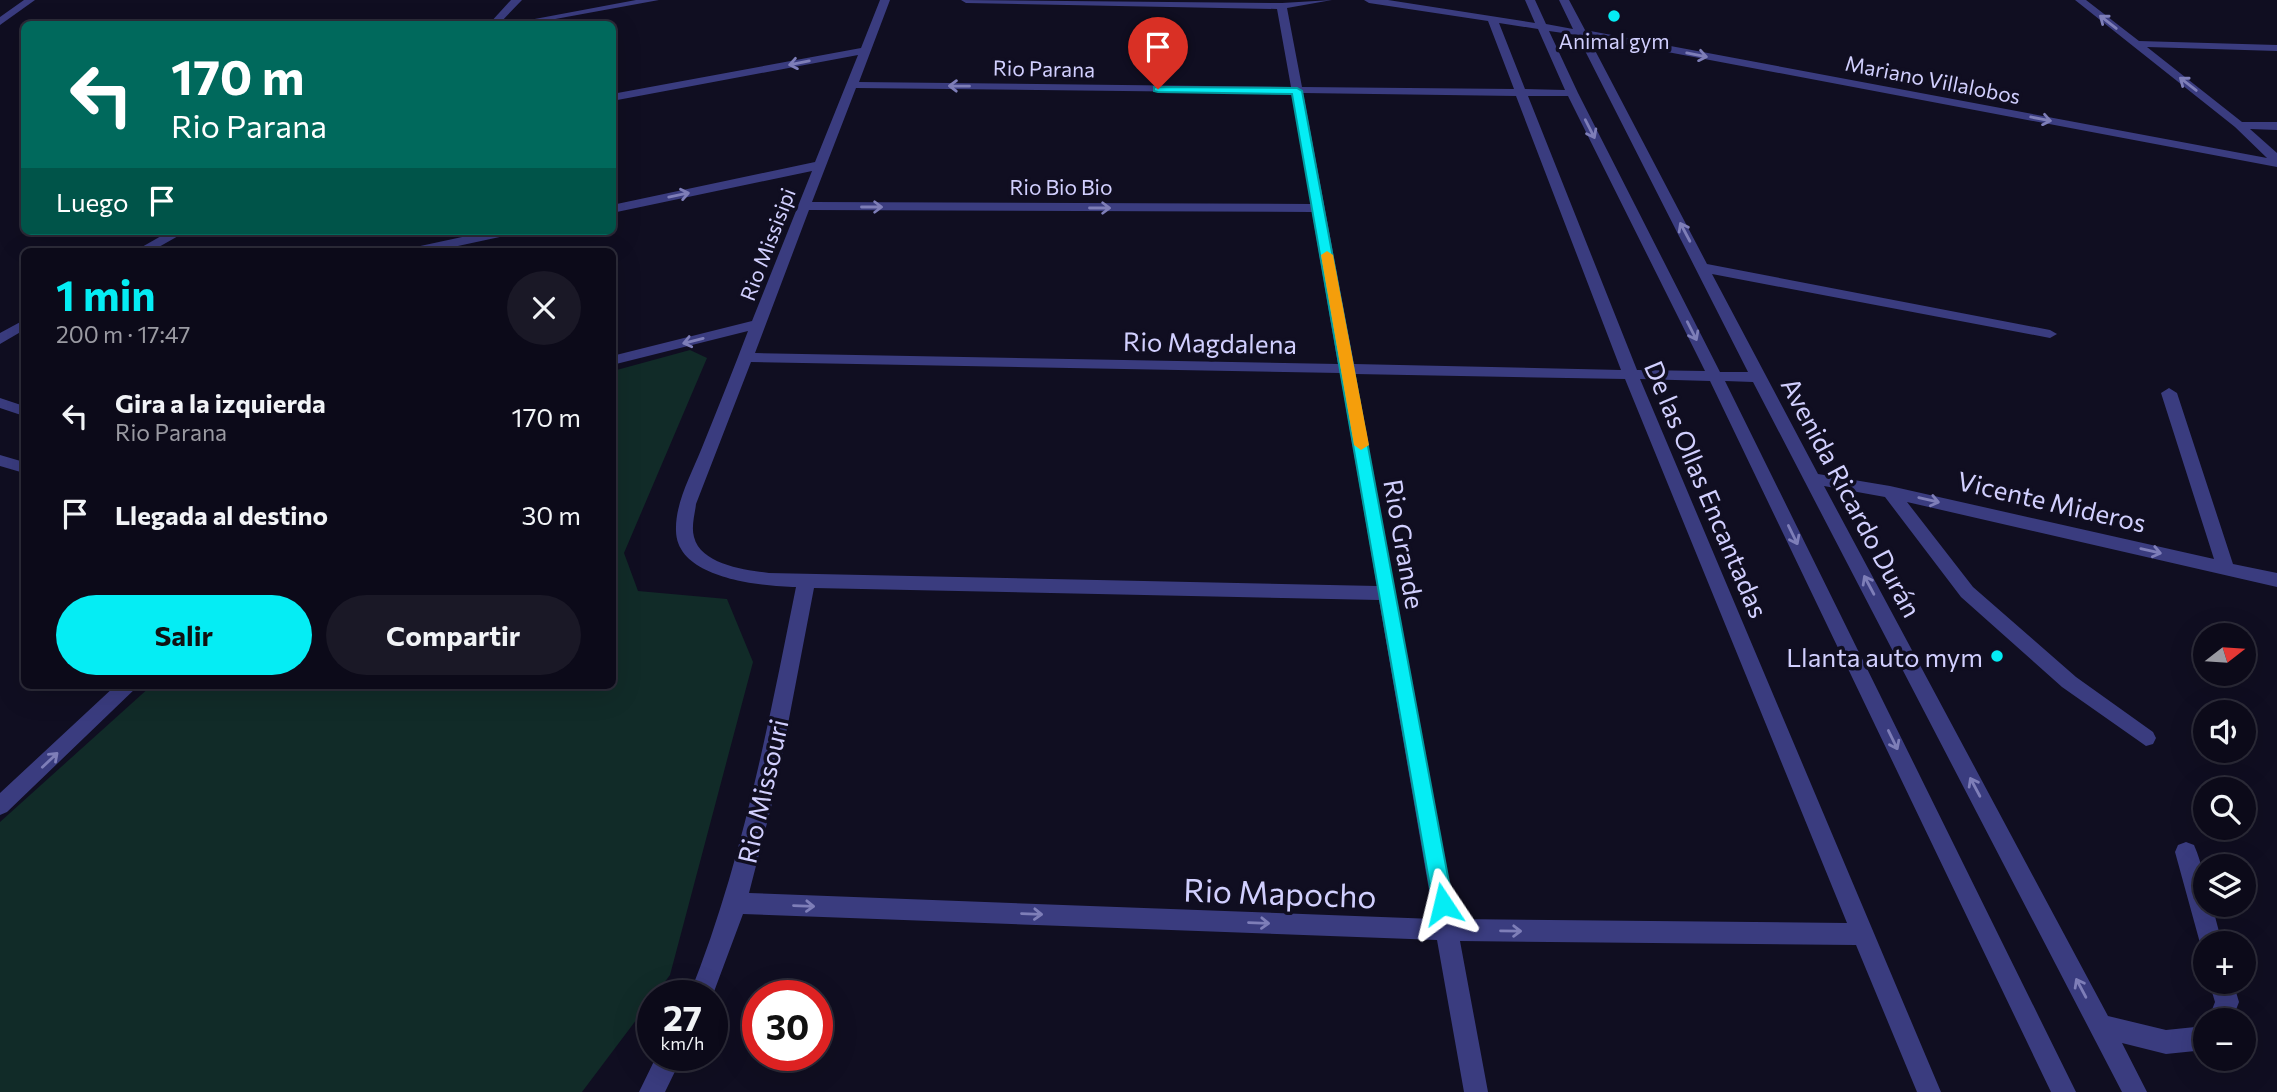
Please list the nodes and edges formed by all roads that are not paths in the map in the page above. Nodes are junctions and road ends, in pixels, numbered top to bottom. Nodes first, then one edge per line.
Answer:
1 (30, 0) edge
2 (517, 0) edge
3 (654, 0) edge
4 (885, 0) edge
5 (967, 0) edge
6 (1326, 0) edge
7 (1369, 0) edge
8 (1530, 0) edge
9 (1564, 0) edge
10 (2080, 0) edge
11 (1282, 6) junction
12 (1492, 19) junction
13 (497, 21) edge
14 (531, 21) edge
15 (0, 22) edge
16 (1542, 26) junction
17 (1582, 33) junction
18 (2136, 44) junction
19 (2277, 48) edge
20 (866, 50) junction
21 (852, 85) junction
22 (1297, 91) junction
23 (1521, 91) junction
24 (1572, 93) junction
25 (616, 97) edge
26 (2239, 125) junction
27 (2277, 126) edge
28 (2277, 161) edge
29 (821, 164) junction
30 (804, 206) junction
31 (616, 208) edge
32 (1318, 208) junction
33 (172, 235) edge
34 (490, 235) edge
35 (148, 248) edge
36 (430, 248) edge
37 (1704, 268) junction
38 (759, 324) junction
39 (21, 326) edge
40 (2050, 334) dead end
41 (21, 336) edge
42 (0, 340) edge
43 (745, 357) junction
44 (616, 360) edge
45 (1348, 369) junction
46 (1631, 375) junction
47 (1715, 376) junction
48 (1758, 377) junction
49 (2169, 393) dead end
50 (0, 403) edge
51 (21, 410) edge
52 (0, 460) edge
53 (21, 467) edge
54 (1814, 479) junction
55 (1891, 492) junction
56 (2226, 568) junction
57 (2277, 580) edge
58 (806, 582) junction
59 (1387, 593) junction
60 (125, 689) edge
61 (2146, 738) dead end
62 (0, 806) edge
63 (2186, 852) dead end
64 (736, 903) junction
65 (1448, 930) junction
66 (2208, 931) edge
67 (1863, 934) junction
68 (708, 980) edge
69 (2101, 1026) junction
70 (2193, 1039) edge
71 (662, 1071) edge
72 (651, 1092) edge
73 (1476, 1092) edge
74 (1929, 1092) edge
75 (2064, 1092) edge
76 (2135, 1092) edge

1 - 15 street
2 - 13 street
3 - 14 street
4 - 20 street, Rio Missisipi
5 - 11 street
6 - 11 street
7 - 12 street, Mariano Villalobos
8 - 16 street
9 - 17 street, Avenida Ricardo Durán
18 -> 10 street
11 - 22 street, Rio Grande
12 - 16 street, Mariano Villalobos
12 - 23 street, De las Ollas Encantadas
16 - 17 street, Mariano Villalobos
16 - 24 street
17 -> 28 street, Mariano Villalobos
37 -> 17 street, Avenida Ricardo Durán
18 - 19 street
26 -> 18 street
20 - 21 street, Rio Missisipi
20 -> 25 street
22 -> 21 street, Rio Parana
21 - 29 street, Rio Missisipi
22 - 23 street, Rio Parana
22 - 32 street, Rio Grande
23 - 24 street, Rio Parana
23 - 46 street, De las Ollas Encantadas
24 -> 47 street
26 - 27 street
26 - 28 street
29 - 30 street, Rio Missisipi
31 -> 29 street
30 -> 32 street, Rio Bio Bio
30 - 38 street, Rio Missisipi
32 - 45 street, Rio Grande
33 - 35 street
34 - 36 street
37 - 40 street
37 - 48 street, Avenida Ricardo Durán
38 - 43 street, Rio Missisipi
38 -> 44 street
39 - 42 street
41 - 42 street
43 - 45 street, Rio Magdalena
43 - 58 street, Rio Missisipi
45 - 46 street, Rio Magdalena
45 - 59 street, Rio Grande
46 - 47 street, Rio Magdalena
46 - 67 street, De las Ollas Encantadas
47 - 48 street, Rio Magdalena
47 -> 75 street
48 - 54 street, Avenida Ricardo Durán
49 - 56 street
50 - 51 street
52 - 53 street
54 - 55 street, Vicente Mideros
69 -> 54 street, Avenida Ricardo Durán
55 -> 56 street, Vicente Mideros
55 - 61 street
56 - 57 street, Vicente Mideros
58 - 59 street, Rio Missisipi
58 - 64 street, Rio Missouri
59 - 65 street, Rio Grande
62 -> 60 street
63 - 66 street
64 -> 65 street, Rio Mapocho
64 - 68 street, Rio Missouri
65 -> 67 street, Rio Mapocho
65 - 73 street, Rio Grande
67 - 74 street, De las Ollas Encantadas
69 - 70 street
69 - 76 street, Avenida Ricardo Durán
71 - 72 street

